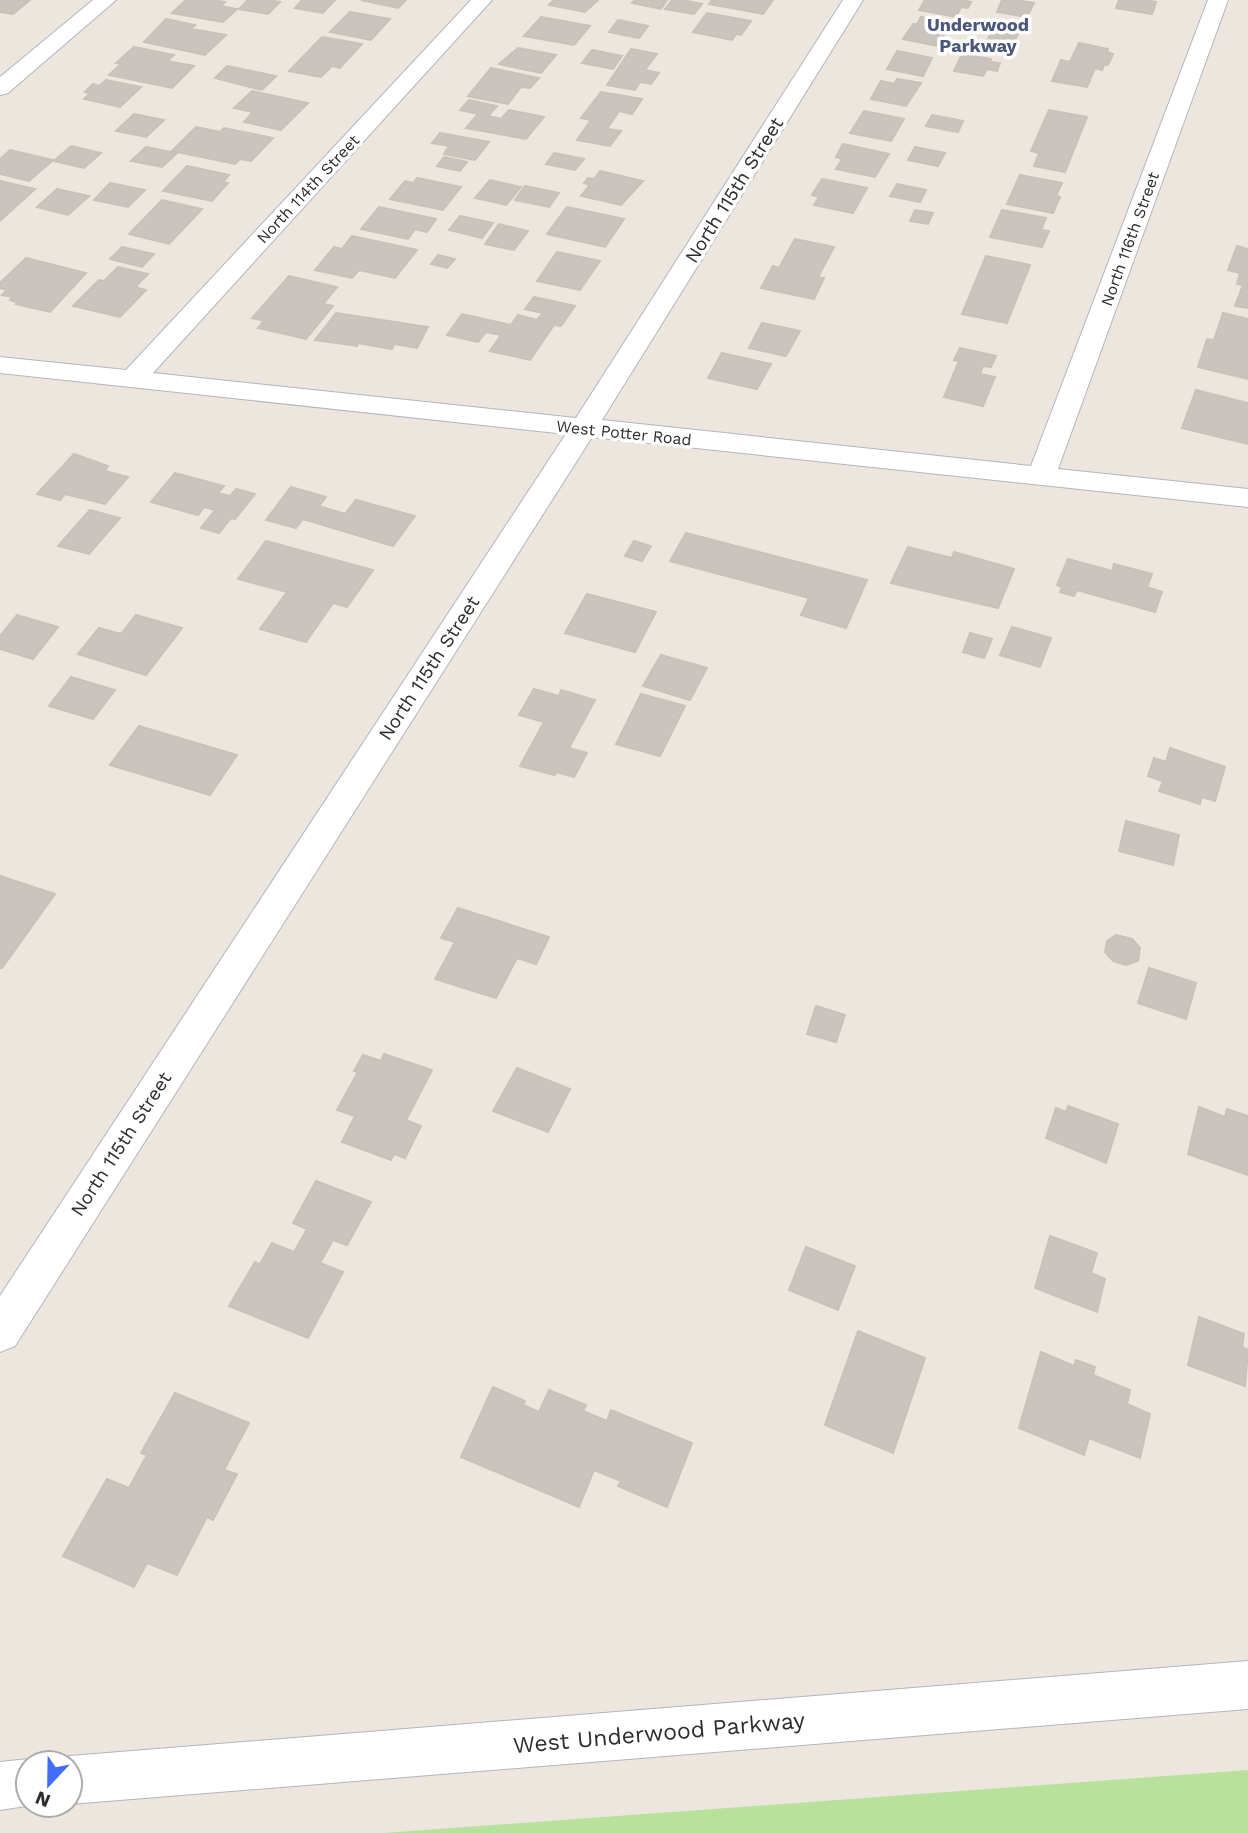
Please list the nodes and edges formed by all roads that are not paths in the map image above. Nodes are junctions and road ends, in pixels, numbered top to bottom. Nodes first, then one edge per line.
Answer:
1 (106, 0) edge
2 (482, 0) edge
3 (853, 0) edge
4 (1218, 0) edge
5 (0, 88) edge
6 (0, 365) edge
7 (133, 379) junction
8 (583, 429) junction
9 (1041, 477) junction
10 (1248, 498) edge
11 (0, 1332) edge
12 (1248, 1685) edge
13 (84, 1779) edge

1 - 5 street
2 - 7 street, North 114th Street
3 - 8 street, North 115th Street
4 - 9 street, North 116th Street
6 - 7 street, West Potter Road
7 - 8 street, West Potter Road
8 - 9 street, West Potter Road
8 - 11 street, North 115th Street
9 - 10 street, West Potter Road
12 - 13 street, West Underwood Parkway

